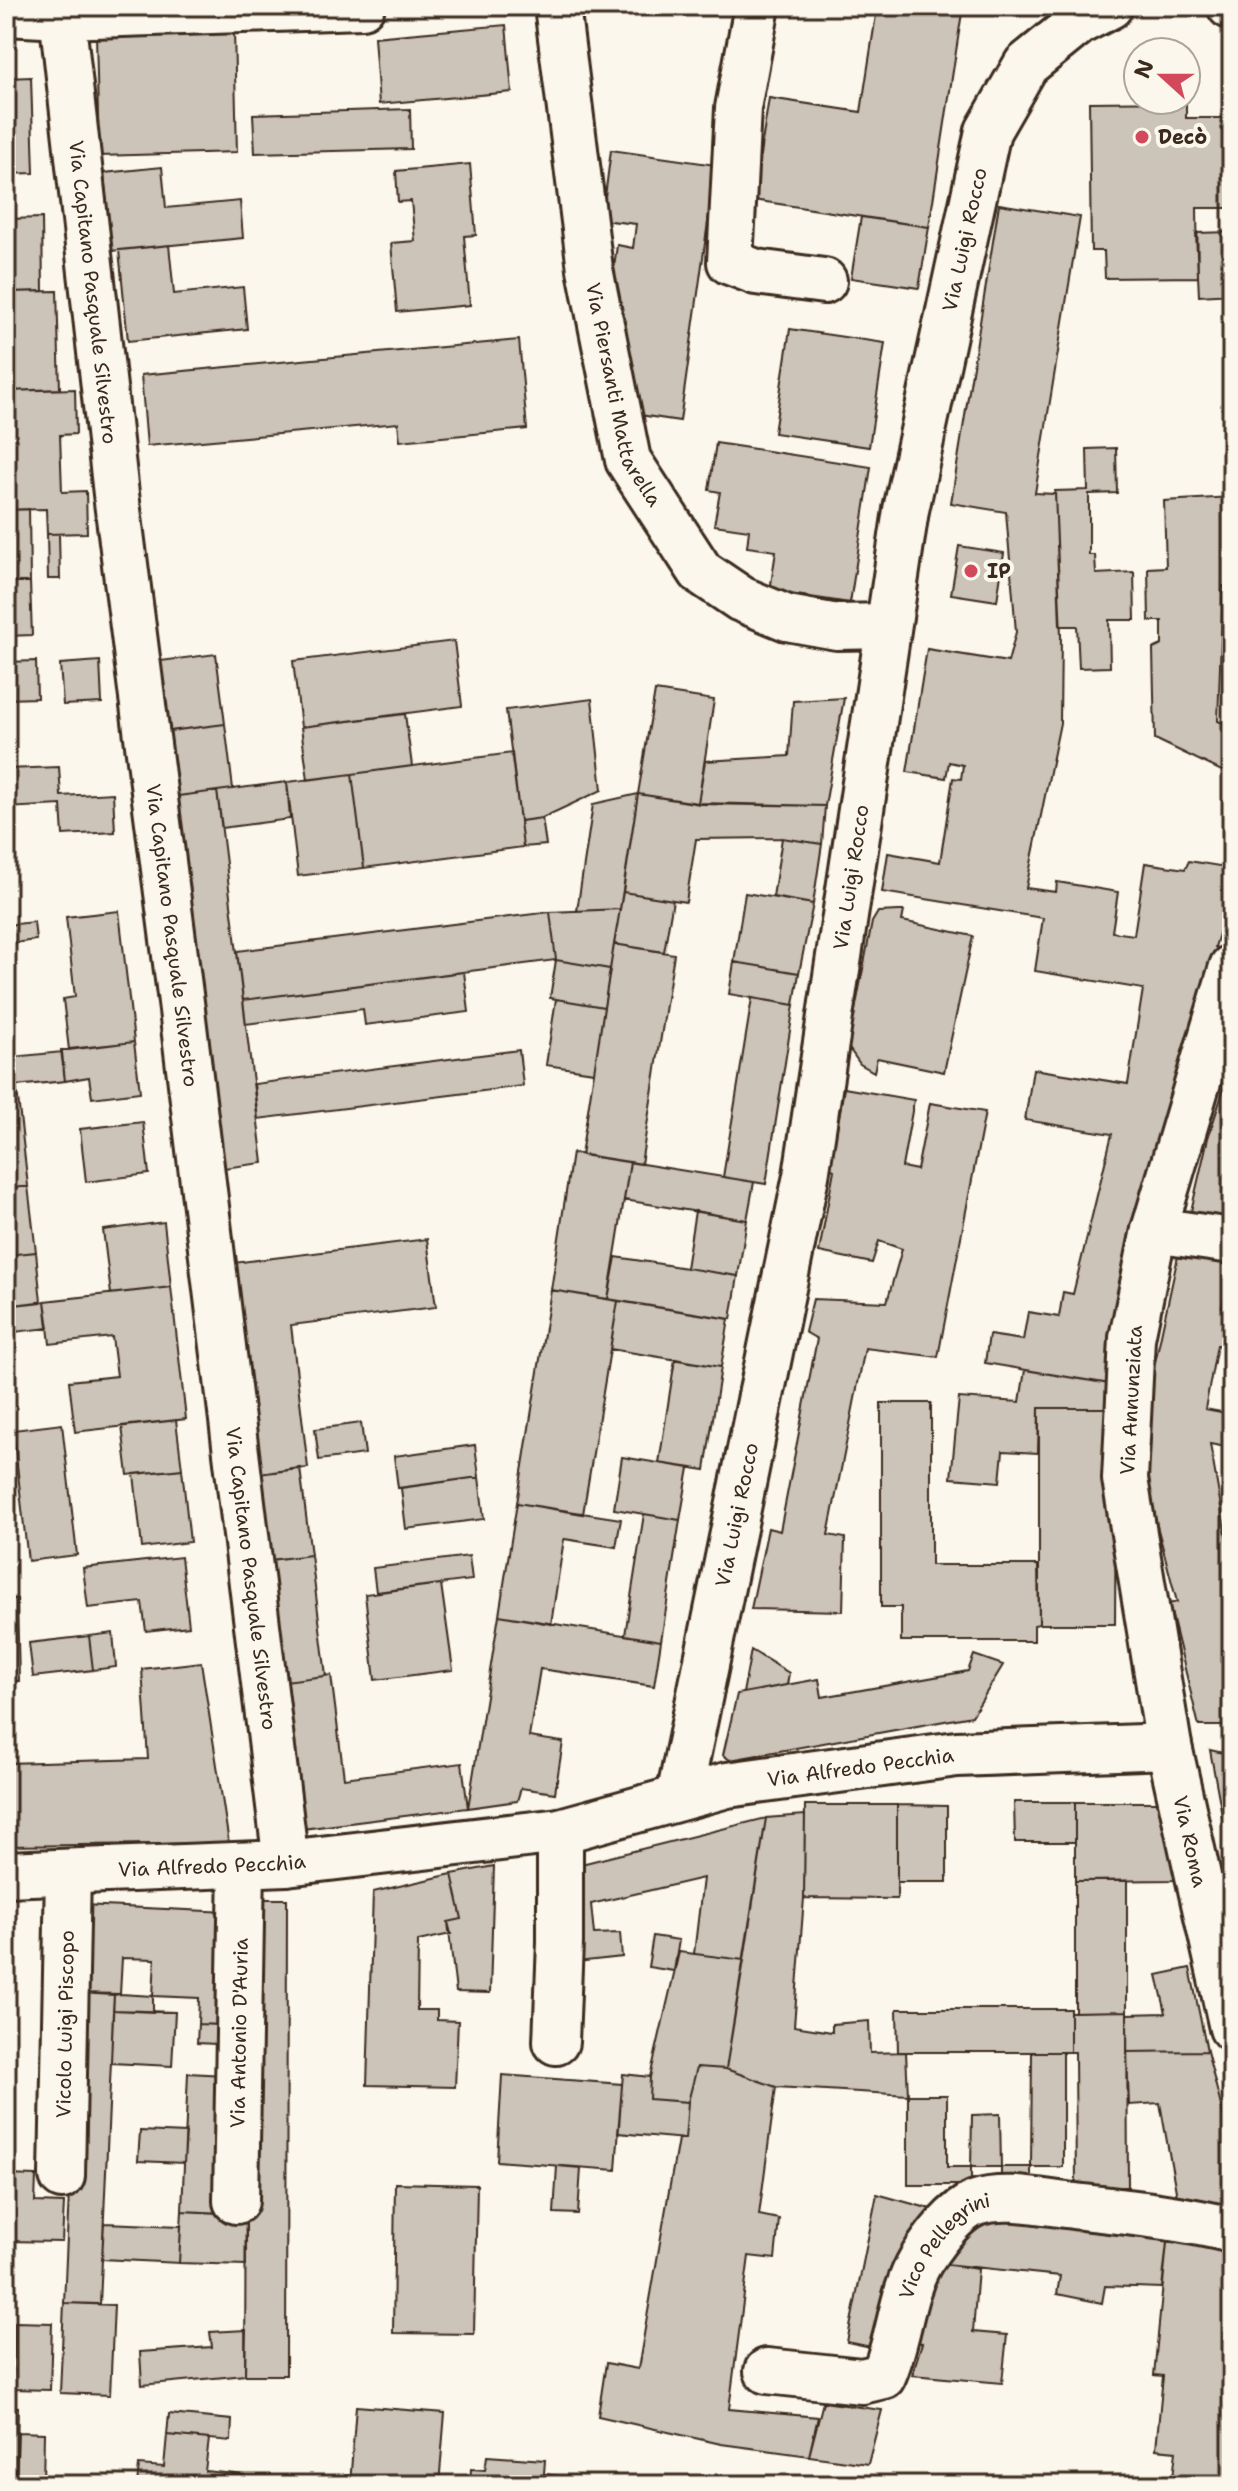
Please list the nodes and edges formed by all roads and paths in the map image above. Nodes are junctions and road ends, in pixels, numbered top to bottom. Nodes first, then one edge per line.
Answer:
1 (362, 6) edge
2 (557, 6) edge
3 (757, 6) edge
4 (1110, 6) edge
5 (62, 11) edge
6 (6, 13) edge
7 (824, 281) dead end
8 (888, 626) junction
9 (1232, 967) edge
10 (1154, 1230) junction
11 (1232, 1241) edge
12 (1169, 1746) junction
13 (679, 1797) junction
14 (560, 1831) junction
15 (286, 1863) junction
16 (242, 1865) junction
17 (68, 1872) junction
18 (6, 1874) edge
19 (1232, 2028) edge
20 (556, 2042) dead end
21 (62, 2176) dead end
22 (236, 2201) dead end
23 (1232, 2230) edge
24 (767, 2371) dead end

1 - 5 street
2 - 8 street, Via Piersanti Mattarella
3 - 7 street
4 - 8 street, Via Luigi Rocco
5 - 6 street
5 - 15 street, Via Capitano Pasquale Silvestro
8 - 13 street, Via Luigi Rocco
9 - 10 street, Via Annunziata
10 - 11 street
10 - 12 street, Via Annunziata
12 - 13 street, Via Alfredo Pecchia
12 - 19 street, Via Roma
13 - 14 street, Via Alfredo Pecchia
14 - 15 street, Via Alfredo Pecchia
14 - 20 street
15 - 16 street, Via Alfredo Pecchia
16 - 17 street, Via Alfredo Pecchia
16 - 22 street, Via Antonio D'Auria
17 - 18 street, Via Alfredo Pecchia
17 - 21 street, Vicolo Luigi Piscopo
23 - 24 street, Vico Pellegrini

